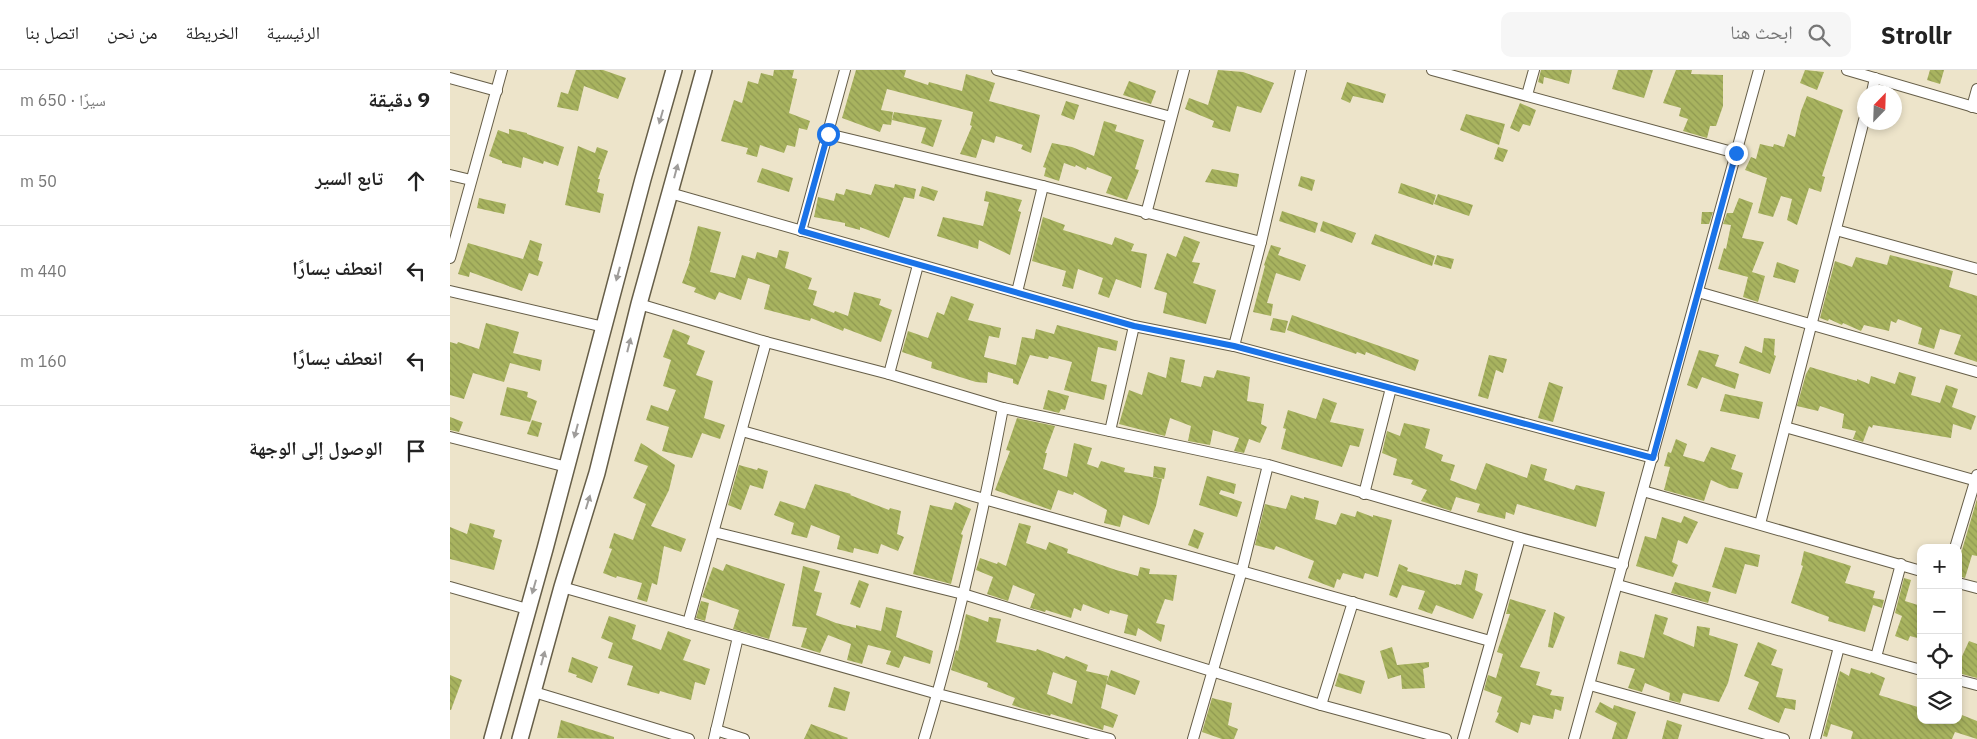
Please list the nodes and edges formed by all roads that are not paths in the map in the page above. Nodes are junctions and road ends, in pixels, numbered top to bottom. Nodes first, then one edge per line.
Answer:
1 (502, 70) edge
2 (674, 70) edge
3 (704, 70) edge
4 (845, 70) edge
5 (997, 70) edge
6 (1184, 70) edge
7 (1302, 70) edge
8 (1432, 70) edge
9 (1534, 70) edge
10 (1759, 70) edge
11 (1847, 70) edge
12 (450, 78) edge
13 (1875, 78) junction
14 (1874, 85) edge
15 (1977, 89) edge
16 (496, 91) junction
17 (1527, 96) junction
18 (1975, 108) edge
19 (1171, 117) junction
20 (1861, 130) edge
21 (828, 134) junction
22 (1736, 153) junction
23 (450, 175) edge
24 (471, 180) junction
25 (1042, 186) junction
26 (670, 193) junction
27 (1146, 214) junction
28 (1836, 230) junction
29 (801, 231) junction
30 (1261, 242) junction
31 (450, 258) edge
32 (918, 265) junction
33 (1977, 269) edge
34 (450, 291) edge
35 (1017, 292) junction
36 (1698, 292) junction
37 (639, 304) junction
38 (1811, 324) junction
39 (1134, 326) junction
40 (604, 327) junction
41 (766, 342) junction
42 (1234, 346) junction
43 (1977, 372) edge
44 (889, 374) junction
45 (1391, 388) junction
46 (1003, 408) junction
47 (1785, 428) junction
48 (742, 431) junction
49 (1110, 431) junction
50 (450, 438) edge
51 (1653, 458) junction
52 (1268, 465) junction
53 (566, 467) junction
54 (1976, 478) edge
55 (1643, 492) junction
56 (1364, 494) junction
57 (986, 499) junction
58 (1760, 524) junction
59 (714, 532) junction
60 (1520, 538) junction
61 (1956, 544) edge
62 (1901, 564) junction
63 (1623, 565) junction
64 (1242, 570) junction
65 (1917, 570) edge
66 (1962, 583) edge
67 (1618, 586) junction
68 (450, 587) edge
69 (562, 587) junction
70 (1977, 588) edge
71 (963, 594) junction
72 (1353, 602) junction
73 (527, 609) junction
74 (688, 623) junction
75 (738, 637) junction
76 (1490, 642) junction
77 (1839, 647) junction
78 (1876, 658) junction
79 (1917, 669) edge
80 (1212, 671) junction
81 (1962, 681) edge
82 (1977, 685) edge
83 (1590, 686) junction
84 (534, 692) junction
85 (938, 694) junction
86 (1321, 705) junction
87 (715, 735) edge
88 (492, 739) edge
89 (520, 739) edge
90 (690, 739) edge
91 (744, 739) edge
92 (924, 739) edge
93 (1110, 739) edge
94 (1193, 739) edge
95 (1446, 739) edge
96 (1463, 739) edge
97 (1574, 739) edge
98 (1784, 739) edge
99 (1815, 739) edge

1 - 16 street
2 -> 40 main road
26 -> 3 main road
4 - 21 street
5 - 19 street
6 - 19 street
7 - 30 street
8 - 17 street
9 - 17 street
10 - 22 street
11 - 13 street
12 - 16 street
13 - 14 street
13 - 18 street
15 - 18 street
16 - 24 street
17 - 22 street
19 - 27 street
20 - 28 street
21 - 25 street
21 - 29 street
22 - 36 street
23 - 24 street
24 - 31 street
25 - 27 street
25 - 35 street
26 - 29 street
26 - 37 main road
27 - 30 street
28 - 33 street
28 - 38 street
29 - 32 street
30 - 42 street
32 - 35 street
32 - 44 street
34 - 40 street
35 - 39 street
36 - 38 street
36 - 51 street
37 - 41 street
69 -> 37 main road
38 - 43 street
38 - 47 street
39 - 42 street
39 - 49 street
40 -> 53 main road
41 - 44 street
41 - 48 street
42 - 45 street
44 - 46 street
45 - 51 street
45 - 56 street
46 - 49 street
46 - 57 street
47 - 54 street
47 - 58 street
48 - 57 street
48 - 59 street
49 - 52 street
50 - 53 street
51 - 55 street
52 - 56 street
52 - 64 street
53 -> 73 main road
54 - 61 street
55 - 58 street
55 - 63 street
56 - 60 street
57 - 64 street
57 - 71 street
58 - 62 street
59 - 71 street
59 - 74 street
60 - 63 street
60 - 76 street
62 - 65 street
62 - 78 street
63 - 67 street
64 - 72 street
64 - 80 street
66 - 70 street
67 - 77 street
67 - 83 street
68 - 73 street
69 - 74 street
84 -> 69 main road
71 - 80 street
71 - 85 street
72 - 76 street
72 - 86 street
73 - 88 main road
74 - 75 street
75 - 85 street
75 - 87 street
76 - 96 street
77 - 78 street
77 - 99 street
78 - 79 street
80 - 86 street
80 - 94 street
81 - 82 street
83 - 97 street
83 - 98 street
84 - 89 main road
84 - 90 street
85 - 92 street
85 - 93 street
86 - 95 street
87 - 91 street

